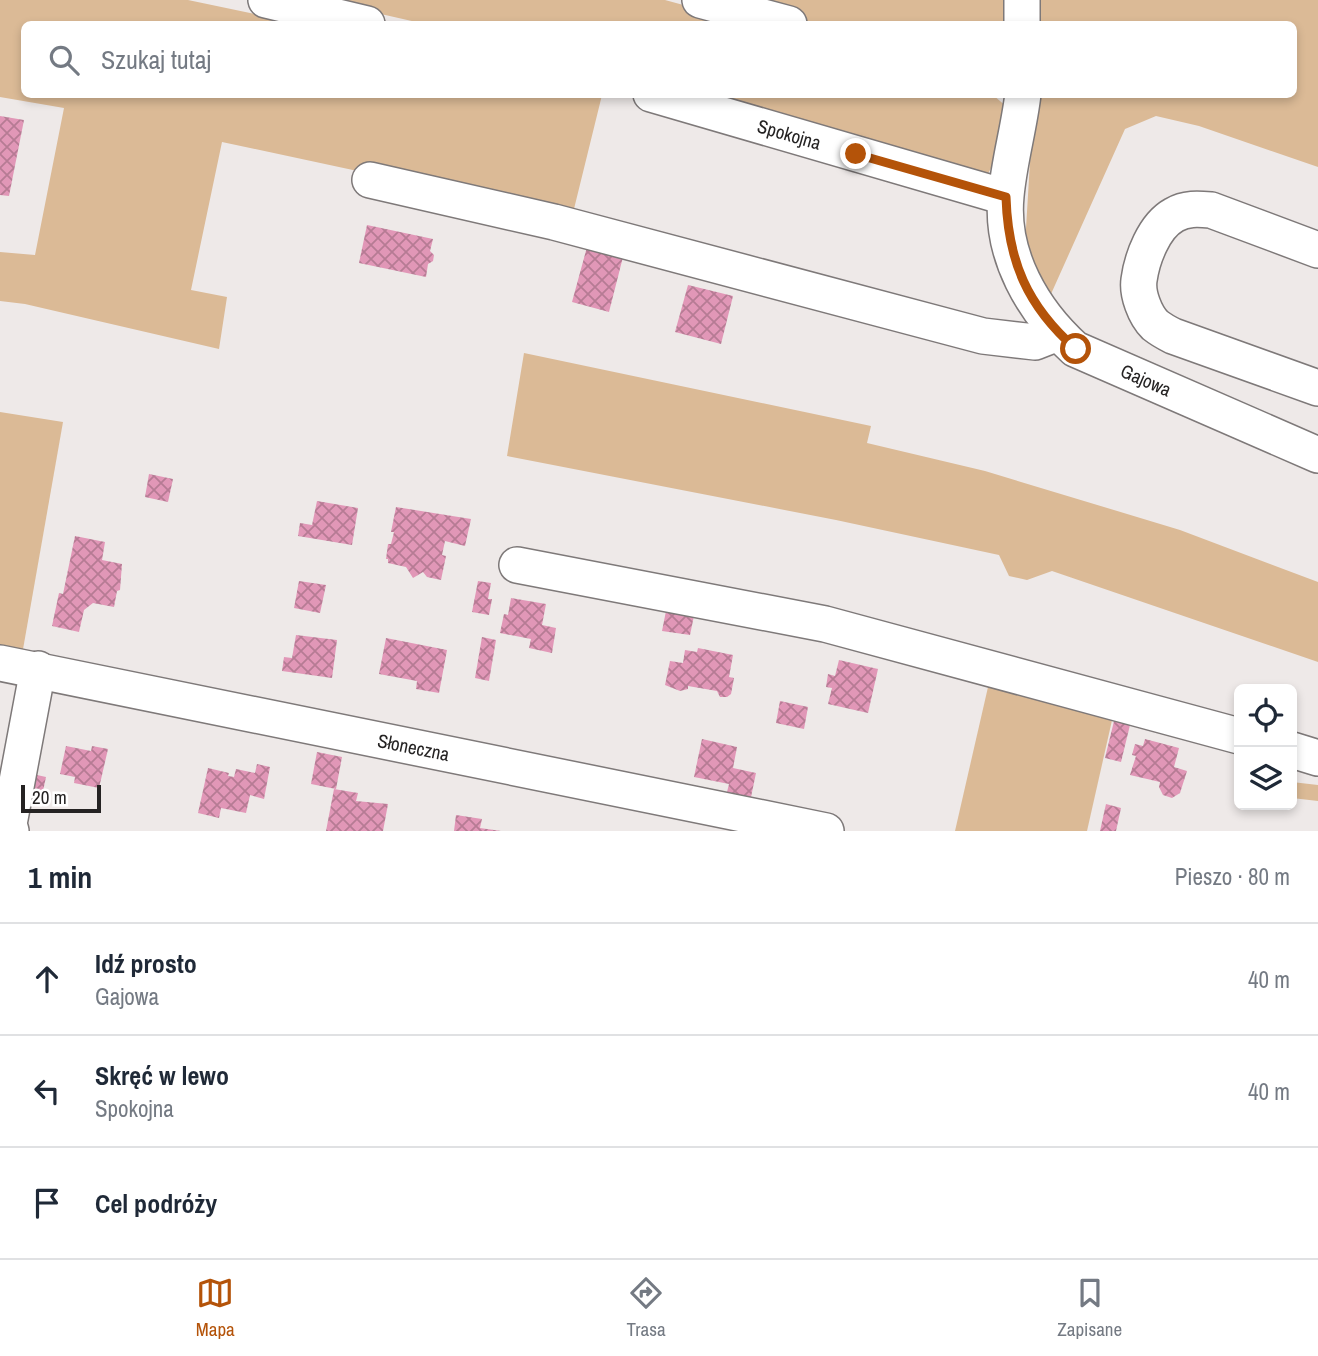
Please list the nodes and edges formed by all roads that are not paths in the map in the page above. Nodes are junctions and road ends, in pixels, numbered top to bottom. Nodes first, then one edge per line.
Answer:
1 (265, 0) edge
2 (700, 0) edge
3 (1022, 0) edge
4 (354, 21) edge
5 (778, 21) edge
6 (1022, 21) edge
7 (665, 98) edge
8 (1022, 98) edge
9 (370, 180) dead end
10 (1006, 197) junction
11 (1318, 250) edge
12 (1058, 333) junction
13 (1318, 388) edge
14 (1318, 455) edge
15 (517, 565) dead end
16 (0, 663) edge
17 (38, 669) junction
18 (1234, 735) edge
19 (1297, 752) edge
20 (1318, 758) edge
21 (10, 831) edge
22 (826, 831) edge

1 - 4 street
2 - 5 street
3 - 6 street
7 - 10 street, Spokojna
8 - 10 street, Gajowa
9 - 12 street
10 - 12 street, Gajowa
11 - 13 street
12 - 14 street, Gajowa
15 - 18 street
16 - 17 street, Słoneczna
17 - 21 street
17 - 22 street, Słoneczna
19 - 20 street

